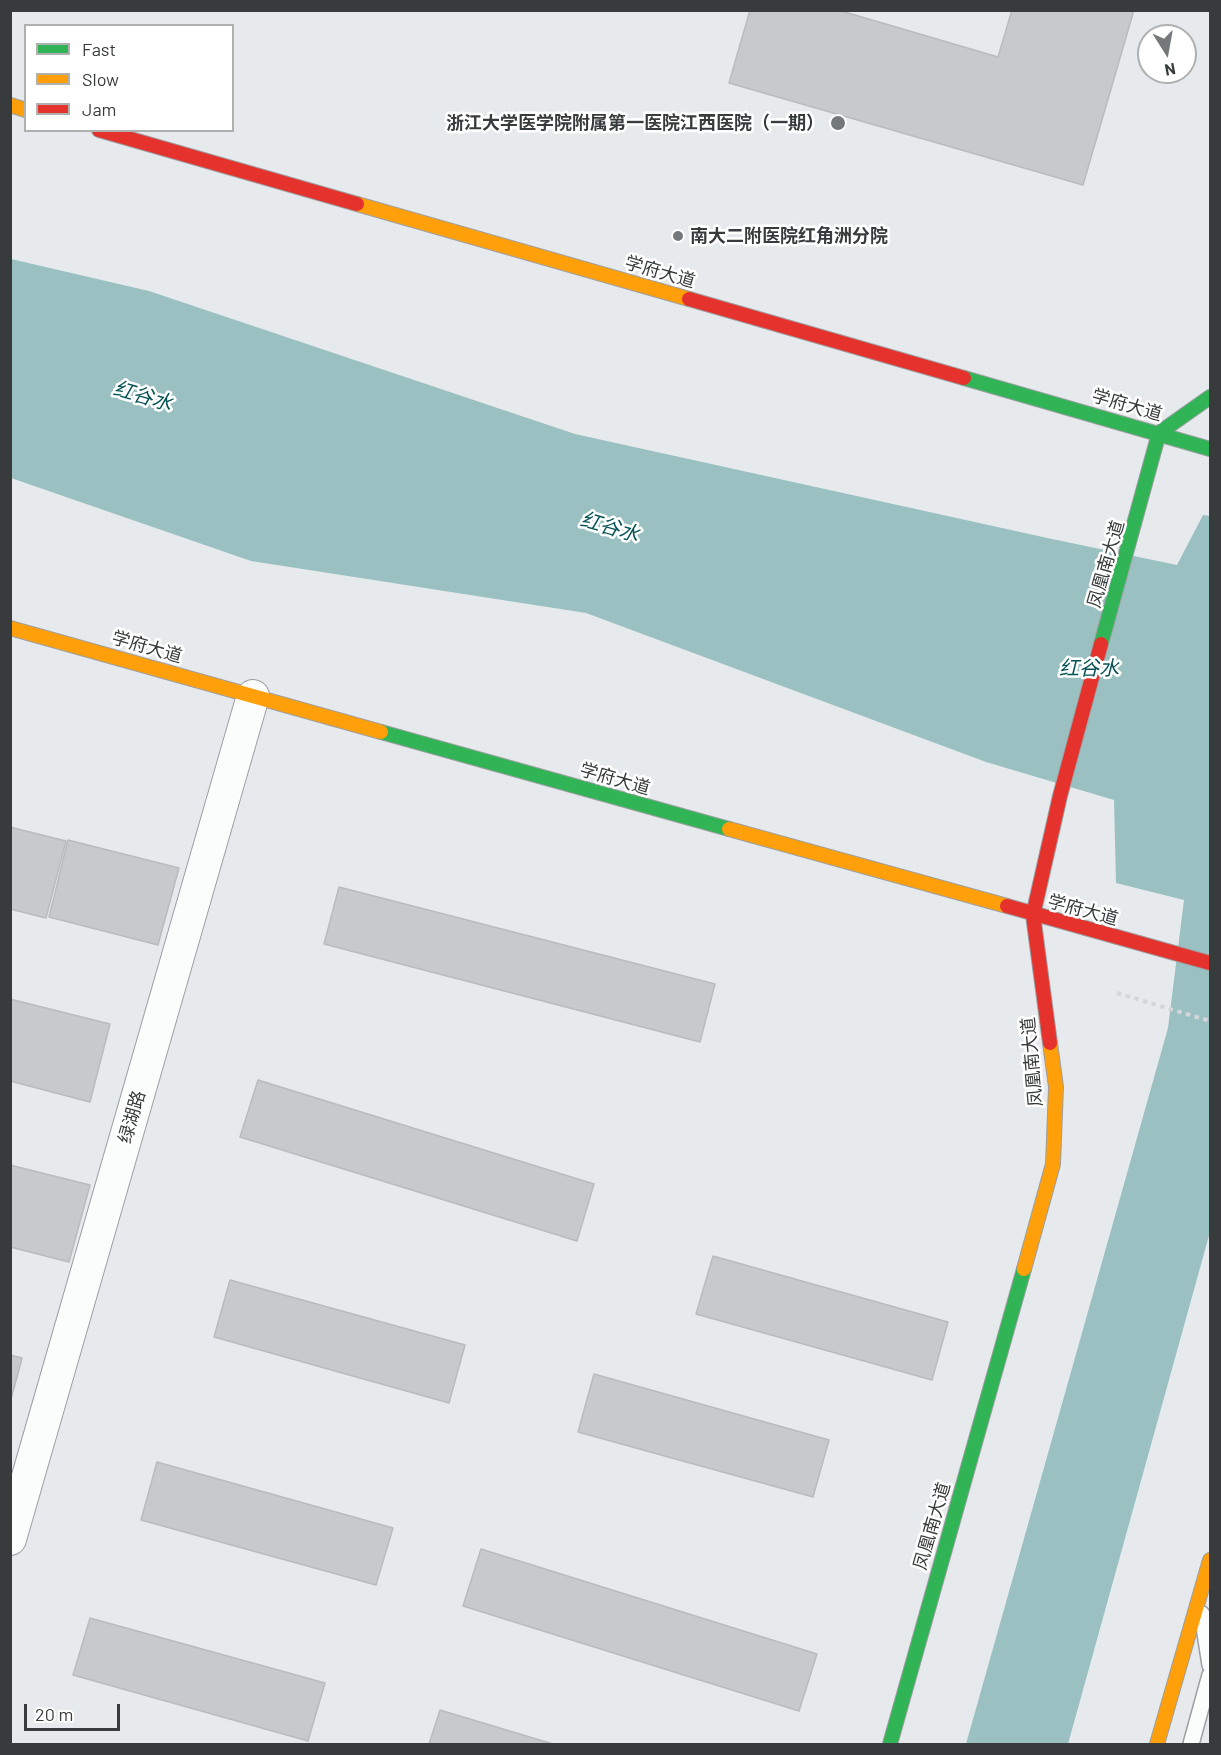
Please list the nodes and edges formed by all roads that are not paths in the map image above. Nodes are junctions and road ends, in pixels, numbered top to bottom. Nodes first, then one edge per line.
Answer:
1 (106, 132) edge
2 (1210, 397) edge
3 (1159, 433) junction
4 (1210, 449) edge
5 (10, 628) edge
6 (253, 696) junction
7 (1033, 915) junction
8 (1210, 963) edge
9 (10, 1539) edge
10 (1210, 1560) edge
11 (1200, 1597) junction
12 (1210, 1665) edge
13 (1210, 1675) edge
14 (890, 1744) edge
15 (1157, 1744) edge
16 (1191, 1744) edge

1 - 3 main road, 学府大道
2 - 3 main road
3 - 4 main road, 学府大道
3 - 7 main road, 凤凰南大道
5 - 6 main road, 学府大道
6 - 7 main road, 学府大道
6 - 9 street, 绿湖路
7 - 8 main road, 学府大道
7 - 14 main road, 凤凰南大道
10 - 11 main road
11 - 12 lane
11 - 15 main road
13 - 16 lane

